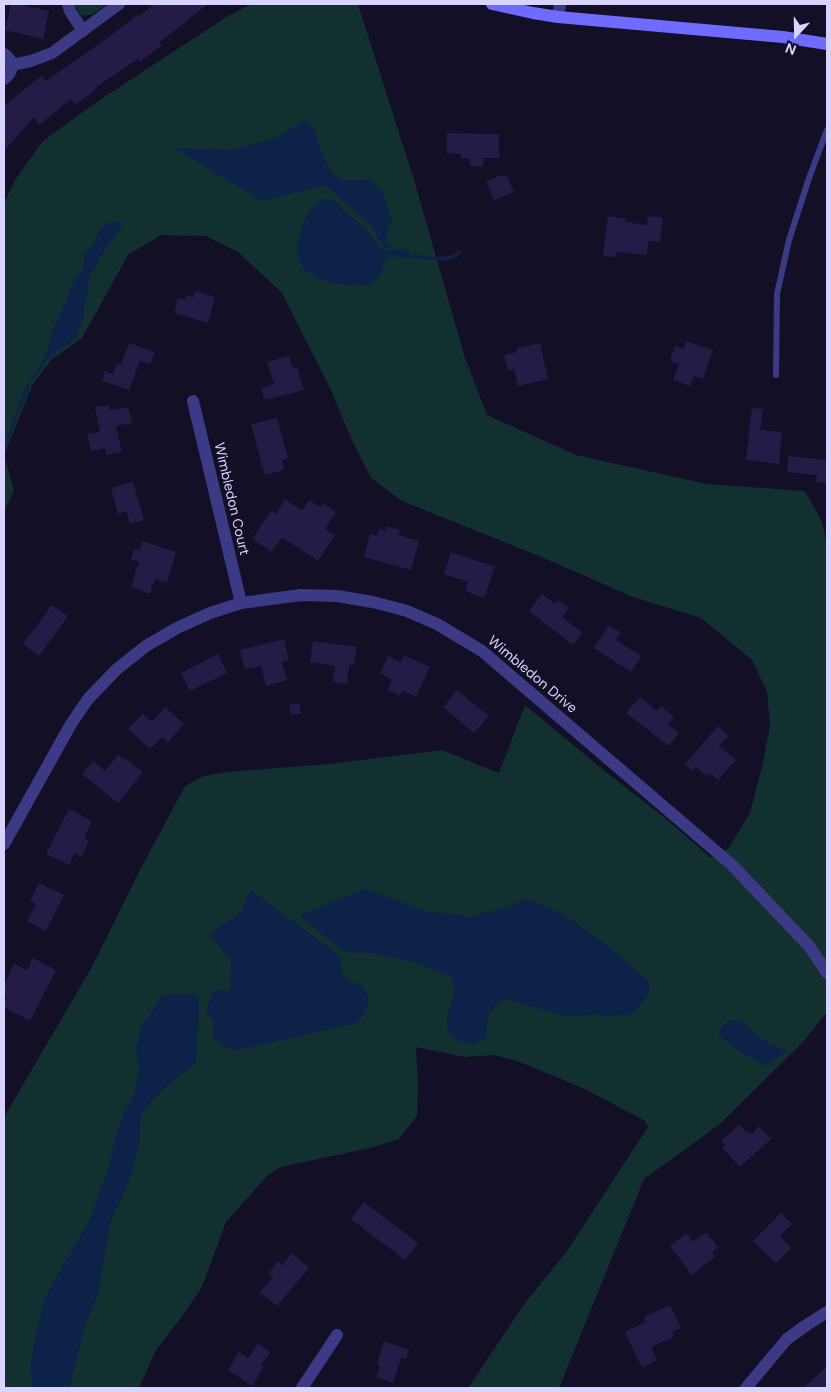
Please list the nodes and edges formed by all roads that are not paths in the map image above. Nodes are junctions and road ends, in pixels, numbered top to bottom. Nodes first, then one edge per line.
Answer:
1 (68, 4) edge
2 (119, 4) edge
3 (492, 4) edge
4 (559, 10) edge
5 (83, 31) junction
6 (827, 44) edge
7 (4, 54) edge
8 (12, 65) junction
9 (4, 79) edge
10 (827, 130) edge
11 (776, 375) dead end
12 (193, 401) dead end
13 (241, 603) junction
14 (4, 844) edge
15 (827, 973) edge
16 (827, 1312) edge
17 (337, 1335) dead end
18 (302, 1388) edge
19 (746, 1388) edge

1 - 5 street
2 - 5 street
3 - 4 street
4 - 6 street
5 - 8 street
7 - 8 street
8 - 9 street
10 - 11 lane
12 - 13 street, Wimbledon Court
13 - 14 street, Wimbledon Drive
13 - 15 street, Wimbledon Drive
16 - 19 street
17 - 18 street

